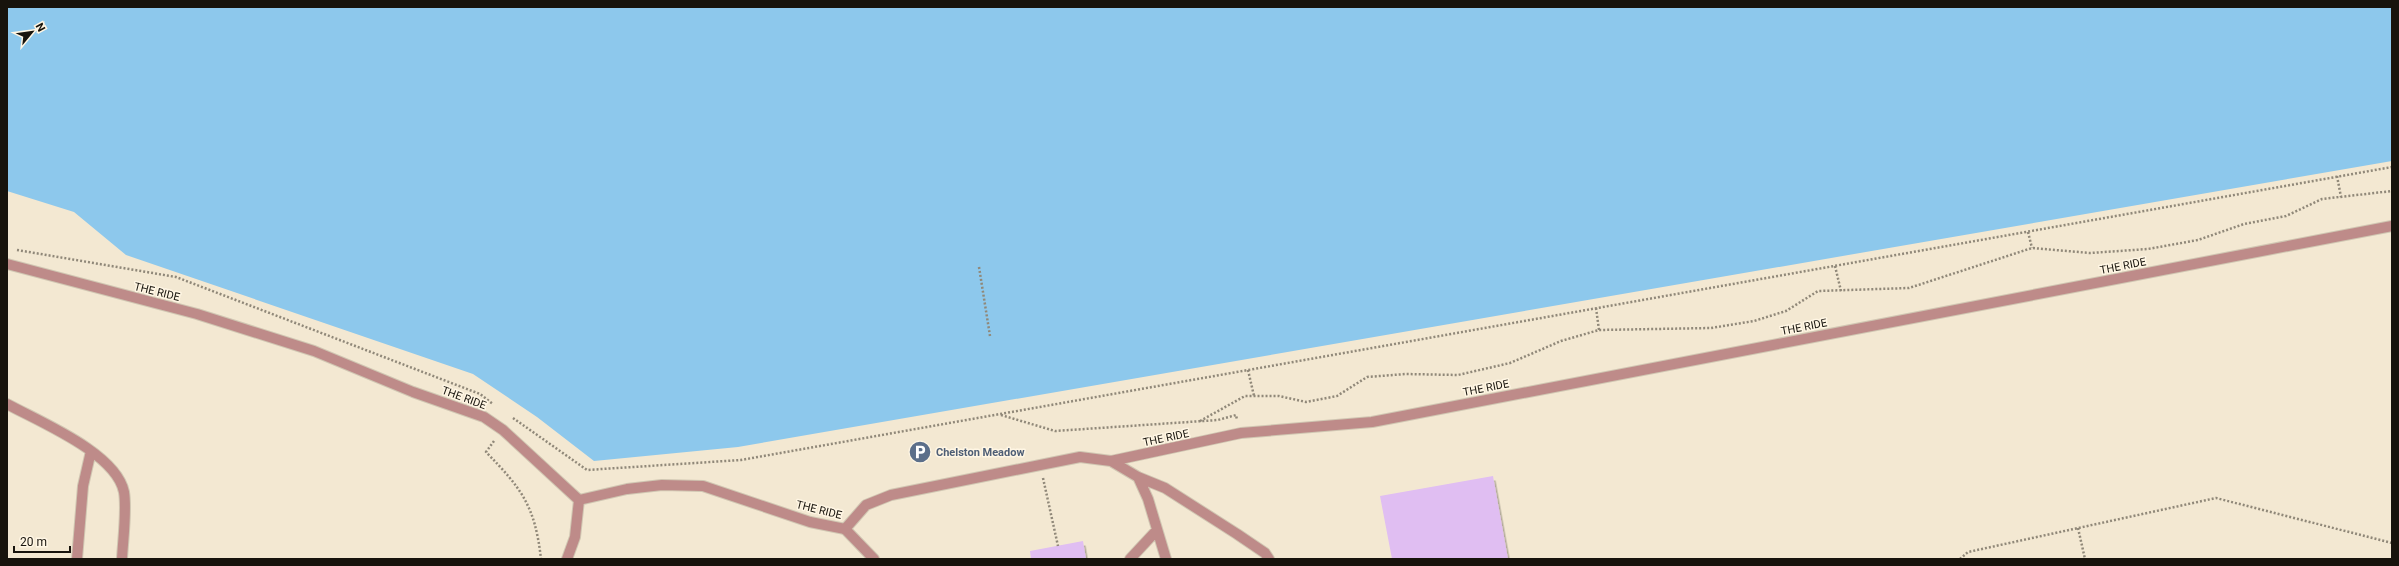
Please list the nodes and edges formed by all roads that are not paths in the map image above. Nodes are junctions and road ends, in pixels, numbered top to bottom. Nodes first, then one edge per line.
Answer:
1 (2392, 226) edge
2 (7, 264) edge
3 (7, 404) edge
4 (91, 451) junction
5 (1111, 461) junction
6 (1138, 477) junction
7 (579, 500) junction
8 (845, 529) junction
9 (1156, 530) junction
10 (77, 559) edge
11 (122, 559) edge
12 (567, 559) edge
13 (874, 559) edge
14 (1130, 559) edge
15 (1166, 559) edge
16 (1269, 559) edge

1 - 5 street, THE RIDE
2 - 7 street, THE RIDE
3 - 4 street
4 - 10 street
4 - 11 street
5 - 6 street
5 - 8 street, THE RIDE
6 - 9 street
6 - 16 street
7 - 8 street, THE RIDE
7 - 12 street
8 - 13 street
9 - 14 street
9 - 15 street

